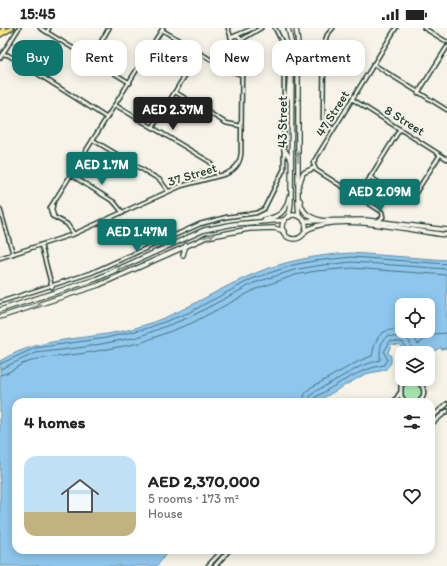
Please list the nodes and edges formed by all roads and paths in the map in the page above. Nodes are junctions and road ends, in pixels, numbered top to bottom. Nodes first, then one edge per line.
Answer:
1 (4, 28) edge
2 (12, 28) edge
3 (19, 28) edge
4 (40, 28) edge
5 (49, 28) edge
6 (109, 28) edge
7 (254, 28) edge
8 (261, 28) edge
9 (275, 28) edge
10 (288, 28) edge
11 (296, 28) edge
12 (333, 28) edge
13 (396, 28) edge
14 (425, 28) edge
15 (163, 29) edge
16 (228, 29) edge
17 (47, 32) junction
18 (0, 34) edge
19 (236, 35) junction
20 (231, 39) joint
21 (102, 40) edge
22 (180, 40) edge
23 (239, 40) edge
24 (242, 40) edge
25 (292, 40) edge
26 (447, 42) edge
27 (71, 47) edge
28 (447, 47) edge
29 (6, 49) junction
30 (2, 54) junction
31 (8, 55) junction
32 (0, 58) edge
33 (373, 64) junction
34 (119, 76) edge
35 (185, 76) edge
36 (242, 76) edge
37 (290, 76) edge
38 (292, 76) edge
39 (130, 83) junction
40 (175, 92) junction
41 (418, 92) junction
42 (352, 99) junction
43 (115, 104) junction
44 (284, 107) junction
45 (447, 110) edge
46 (107, 118) junction
47 (241, 126) junction
48 (153, 127) junction
49 (333, 129) junction
50 (400, 129) junction
51 (93, 140) junction
52 (284, 149) junction
53 (440, 154) junction
54 (447, 158) edge
55 (291, 161) junction
56 (314, 168) junction
57 (71, 175) junction
58 (217, 176) junction
59 (370, 177) junction
60 (291, 188) junction
61 (298, 189) junction
62 (167, 192) junction
63 (358, 197) junction
64 (0, 209) edge
65 (122, 214) junction
66 (300, 216) junction
67 (289, 217) junction
68 (285, 220) junction
69 (304, 221) junction
70 (325, 221) junction
71 (378, 221) junction
72 (256, 222) junction
73 (284, 231) junction
74 (447, 231) edge
75 (305, 232) junction
76 (73, 234) junction
77 (160, 242) junction
78 (175, 243) junction
79 (186, 245) junction
80 (40, 246) junction
81 (14, 253) junction
82 (183, 255) dead end
83 (0, 258) edge
84 (53, 286) junction
85 (0, 302) edge
86 (0, 310) edge
87 (0, 317) edge
88 (400, 393) junction
89 (397, 398) edge
90 (403, 398) edge
91 (423, 398) edge
92 (447, 404) edge
93 (447, 411) edge
94 (435, 414) edge
95 (435, 421) edge
96 (219, 554) edge
97 (225, 554) edge
98 (208, 566) edge
99 (214, 566) edge

1 - 18 main road
2 - 18 main road
3 - 29 street
4 - 17 street
5 - 17 street
6 - 21 street
7 - 19 street
8 - 24 street
9 - 44 street
10 - 25 main road, 43 Street
61 -> 11 main road, 43 Street
12 - 49 street
13 - 33 street, 47 Street
14 - 26 street
15 - 22 street
15 - 39 street
16 - 19 street
16 - 20 street, 37 Street
17 - 27 street
19 - 20 street
19 - 23 street
28 - 41 street
29 - 30 street
29 - 31 street
30 - 31 street
30 - 32 street
31 - 46 street
33 - 41 street
33 - 42 street, 47 Street
34 - 39 street
35 - 40 street
36 - 47 street, 37 Street
37 - 44 main road
38 - 55 main road, 43 Street
39 - 43 street
40 - 47 street
40 - 48 street
41 - 45 street
42 - 49 street, 47 Street
42 - 50 street, 8 Street
43 - 46 street
43 - 48 street
44 - 52 street
46 - 51 street
47 - 58 street, 37 Street
48 - 58 street
49 - 56 street, 47 Street
50 - 53 street, 8 Street
50 - 59 street
51 - 57 street
51 - 62 street
52 - 55 main road
52 - 77 street
53 - 54 street, 8 Street
53 - 59 street
55 - 60 main road, 43 Street
56 - 61 main road
56 - 63 street
57 - 65 street
57 - 76 street
58 - 62 street, 37 Street
59 - 63 street
60 - 67 main road, 43 Street
60 - 72 main road
61 - 66 main road, 43 Street
61 - 70 main road
62 - 65 street, 37 Street
63 - 71 street
64 - 81 street
65 - 76 street, 37 Street
66 - 67 main road
66 - 69 main road
67 - 68 main road
68 - 72 main road
68 - 73 main road
69 - 70 main road
69 - 75 main road
70 - 71 main road
71 - 74 main road
72 - 78 main road
73 - 75 main road
79 -> 73 main road
74 - 75 main road
76 - 80 street, 37 Street
77 - 78 main road
77 - 84 street
78 -> 86 main road
79 - 82 main road
87 -> 79 main road
80 - 81 street, 37 Street
80 - 84 street
81 - 83 street, 37 Street
84 - 85 street
88 - 89 street
88 - 90 street
88 - 91 street
92 - 94 street
93 - 95 street
96 - 98 street
97 - 99 street

